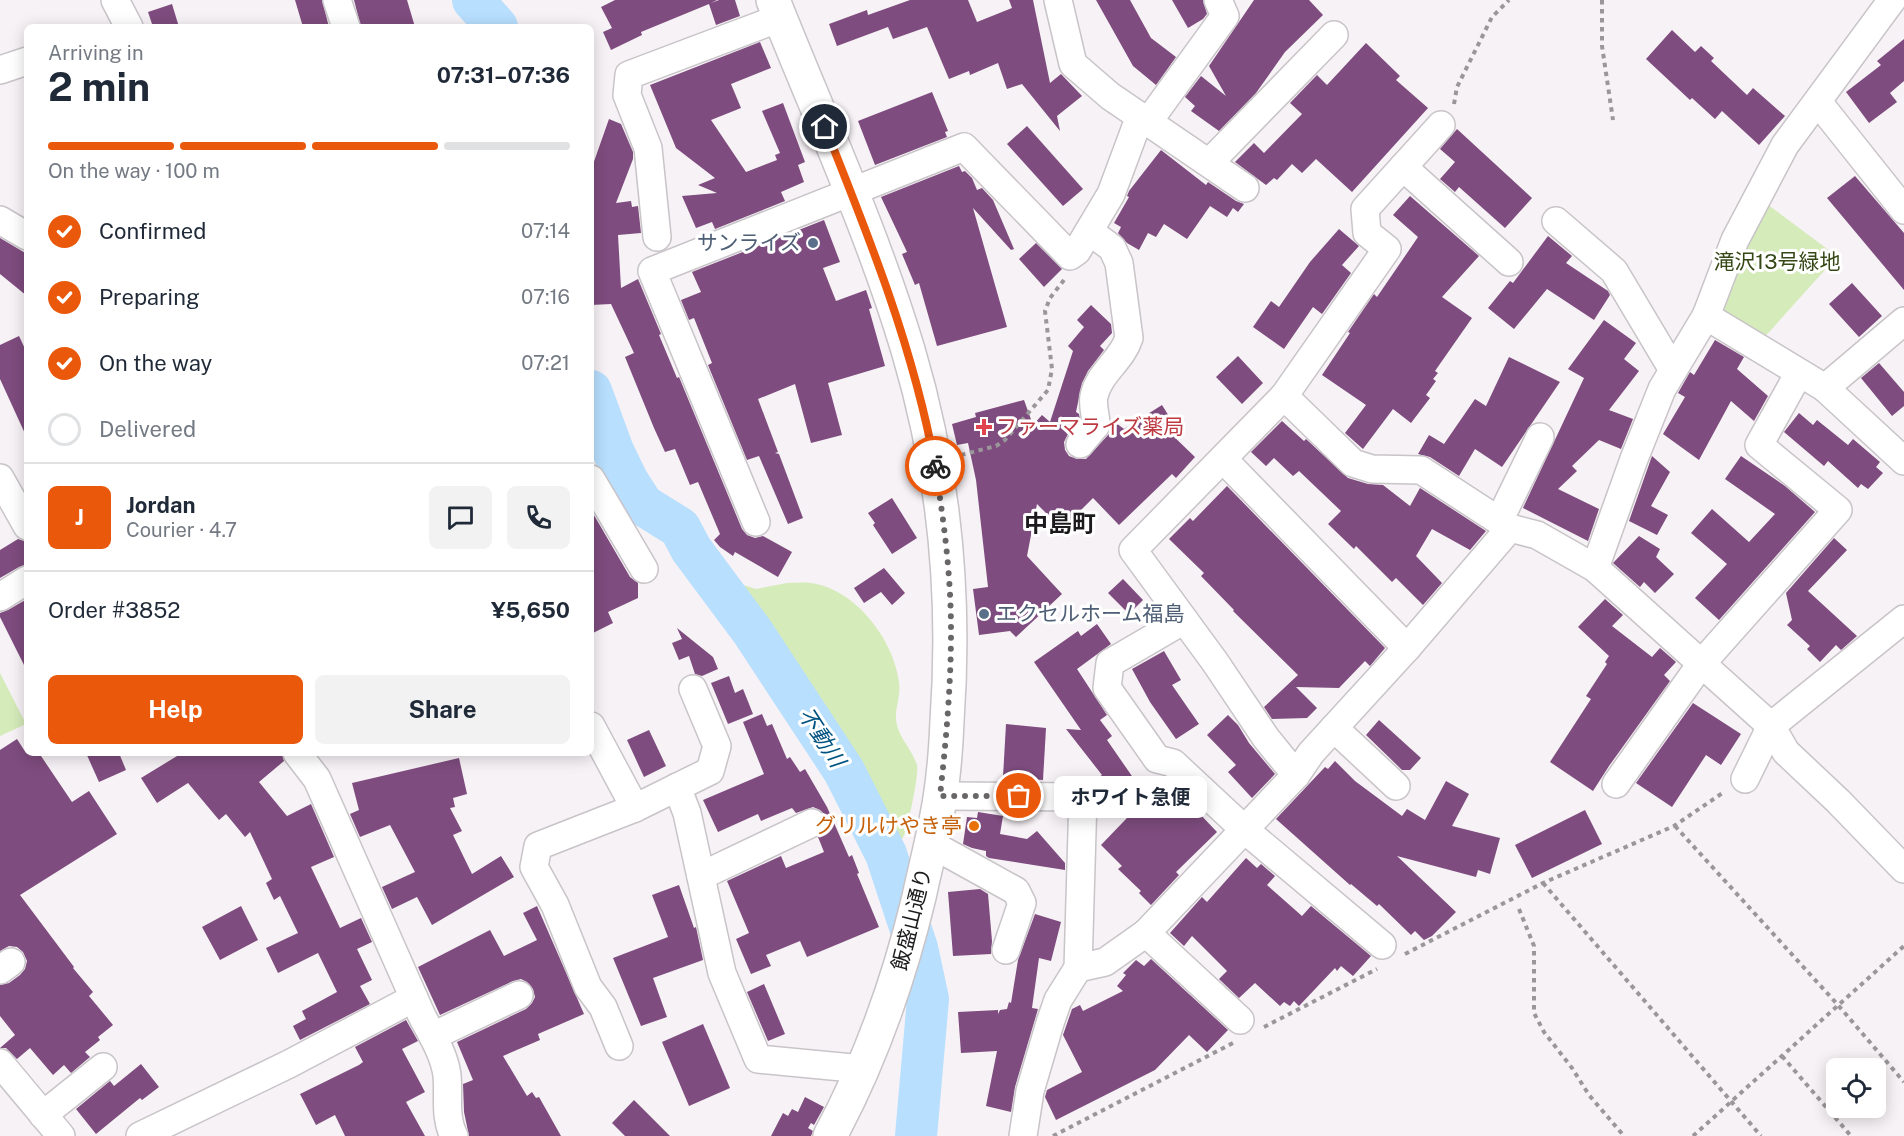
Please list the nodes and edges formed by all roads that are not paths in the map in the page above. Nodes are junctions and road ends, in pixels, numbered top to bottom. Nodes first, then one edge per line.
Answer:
1 (337, 0) edge
2 (1058, 0) edge
3 (1218, 0) edge
4 (1894, 5) edge
5 (777, 9) edge
6 (345, 24) edge
7 (1334, 35) dead end
8 (24, 62) edge
9 (0, 70) edge
10 (1818, 102) junction
11 (1144, 119) junction
12 (1441, 125) road end
13 (1209, 163) junction
14 (1403, 167) junction
15 (1245, 188) dead end
16 (851, 192) junction
17 (1904, 210) edge
18 (0, 220) edge
19 (1556, 221) dead end
20 (24, 234) edge
21 (657, 237) dead end
22 (1083, 241) junction
23 (1509, 262) dead end
24 (1706, 316) junction
25 (1904, 321) edge
26 (1673, 370) junction
27 (1799, 373) junction
28 (1825, 388) junction
29 (1284, 396) junction
30 (1540, 437) dead end
31 (1080, 444) dead end
32 (1223, 459) junction
33 (1904, 461) edge
34 (0, 478) edge
35 (594, 484) edge
36 (24, 521) edge
37 (756, 522) dead end
38 (1504, 525) junction
39 (1595, 568) junction
40 (644, 570) dead end
41 (24, 582) edge
42 (0, 597) edge
43 (1904, 619) edge
44 (1184, 620) junction
45 (1407, 648) junction
46 (1701, 664) junction
47 (693, 689) dead end
48 (1770, 726) junction
49 (1334, 728) junction
50 (594, 732) edge
51 (299, 756) edge
52 (1296, 775) junction
53 (1745, 779) dead end
54 (1616, 784) dead end
55 (1396, 786) dead end
56 (677, 787) junction
57 (940, 796) junction
58 (635, 808) junction
59 (812, 822) dead end
60 (1245, 830) junction
61 (931, 844) junction
62 (1904, 869) edge
63 (701, 876) junction
64 (1146, 933) junction
65 (1382, 945) dead end
66 (1006, 950) dead end
67 (1078, 968) junction
68 (519, 995) dead end
69 (414, 998) junction
70 (1240, 1020) dead end
71 (433, 1036) junction
72 (619, 1046) dead end
73 (0, 1063) edge
74 (103, 1067) dead end
75 (862, 1069) junction
76 (43, 1115) junction
77 (61, 1136) edge
78 (140, 1136) edge
79 (454, 1136) edge
80 (830, 1136) edge
81 (1023, 1136) edge

1 - 6 street
2 - 11 street
3 - 11 street
4 - 10 street
5 - 16 street, 飯盛山通り
5 - 21 street
7 - 13 street
8 - 9 street
10 - 17 street
10 - 24 street
11 - 13 street
11 - 22 street
12 - 14 street
13 - 15 street
14 - 23 street
14 - 29 street
16 - 22 street
16 - 37 street
16 - 57 street, 飯盛山通り
18 - 20 street
19 - 26 street
22 - 31 street
24 - 26 street
24 - 27 street
25 - 28 street
26 - 39 street
27 - 28 street
27 - 46 street
28 - 33 street
29 - 32 street
29 - 38 street
30 - 38 street
32 - 44 street
32 - 45 street
34 - 36 street
35 - 40 street
38 - 39 street
38 - 45 street
39 - 46 street
41 - 42 street
43 - 48 street
44 - 52 street
44 - 60 street
45 - 49 street
46 - 48 street
46 - 54 street
47 - 56 street
48 - 53 street
48 - 62 street
49 - 52 street
49 - 55 street
50 - 58 street
51 - 69 street
52 - 60 street
56 - 58 street
56 - 63 street
57 - 61 street, 飯盛山通り
57 - 67 street
58 - 72 street
59 - 63 street
60 - 64 street
60 - 65 street
61 - 66 street
61 - 75 street, 飯盛山通り
63 - 75 street
64 - 67 street
64 - 70 street
67 - 81 street
68 - 71 street
69 - 71 street
69 - 78 street
71 - 79 street
73 - 76 street
74 - 76 street
75 - 80 street, 飯盛山通り
76 - 77 street

